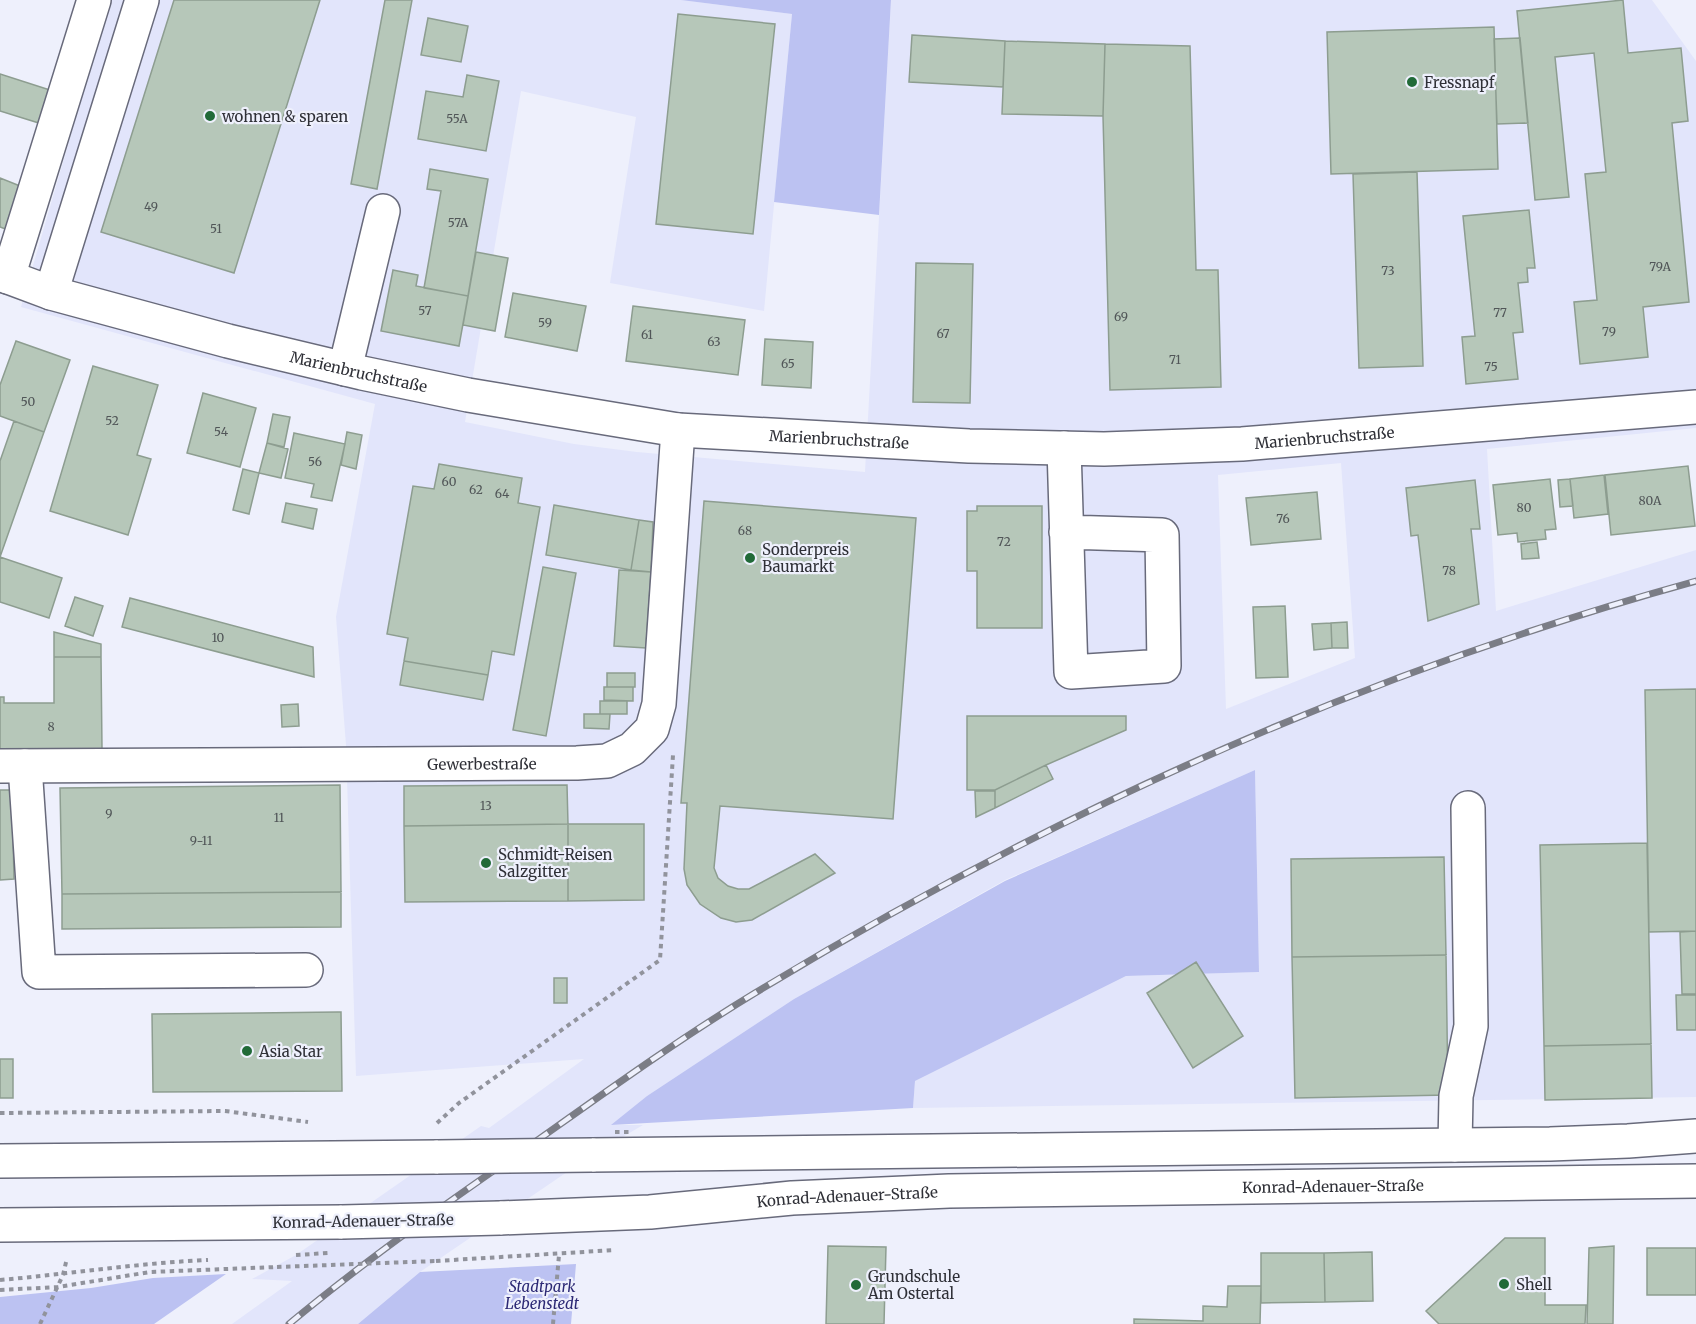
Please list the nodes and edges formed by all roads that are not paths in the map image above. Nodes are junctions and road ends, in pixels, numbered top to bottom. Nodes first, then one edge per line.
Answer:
1 (94, 0) edge
2 (142, 0) edge
3 (383, 212) dead end
4 (4, 276) edge
5 (51, 293) junction
6 (345, 369) junction
7 (1696, 407) edge
8 (678, 430) junction
9 (1064, 448) junction
10 (1066, 532) junction
11 (12, 766) edge
12 (1468, 808) dead end
13 (306, 970) dead end
14 (1696, 1136) edge
15 (1455, 1145) junction
16 (0, 1161) edge
17 (1696, 1181) edge
18 (0, 1225) edge

1 - 4 street
2 - 5 street
3 - 6 street
4 - 5 street, Marienbruchstraße
5 - 6 street, Marienbruchstraße
6 - 8 street, Marienbruchstraße
7 - 9 street, Marienbruchstraße
8 - 9 street, Marienbruchstraße
8 - 11 street, Gewerbestraße
9 - 10 street
10 - 10 street
11 - 13 street
12 - 15 street
14 - 15 street
15 - 16 street, bridge
17 - 18 street, Konrad-Adenauer-Straße, bridge

